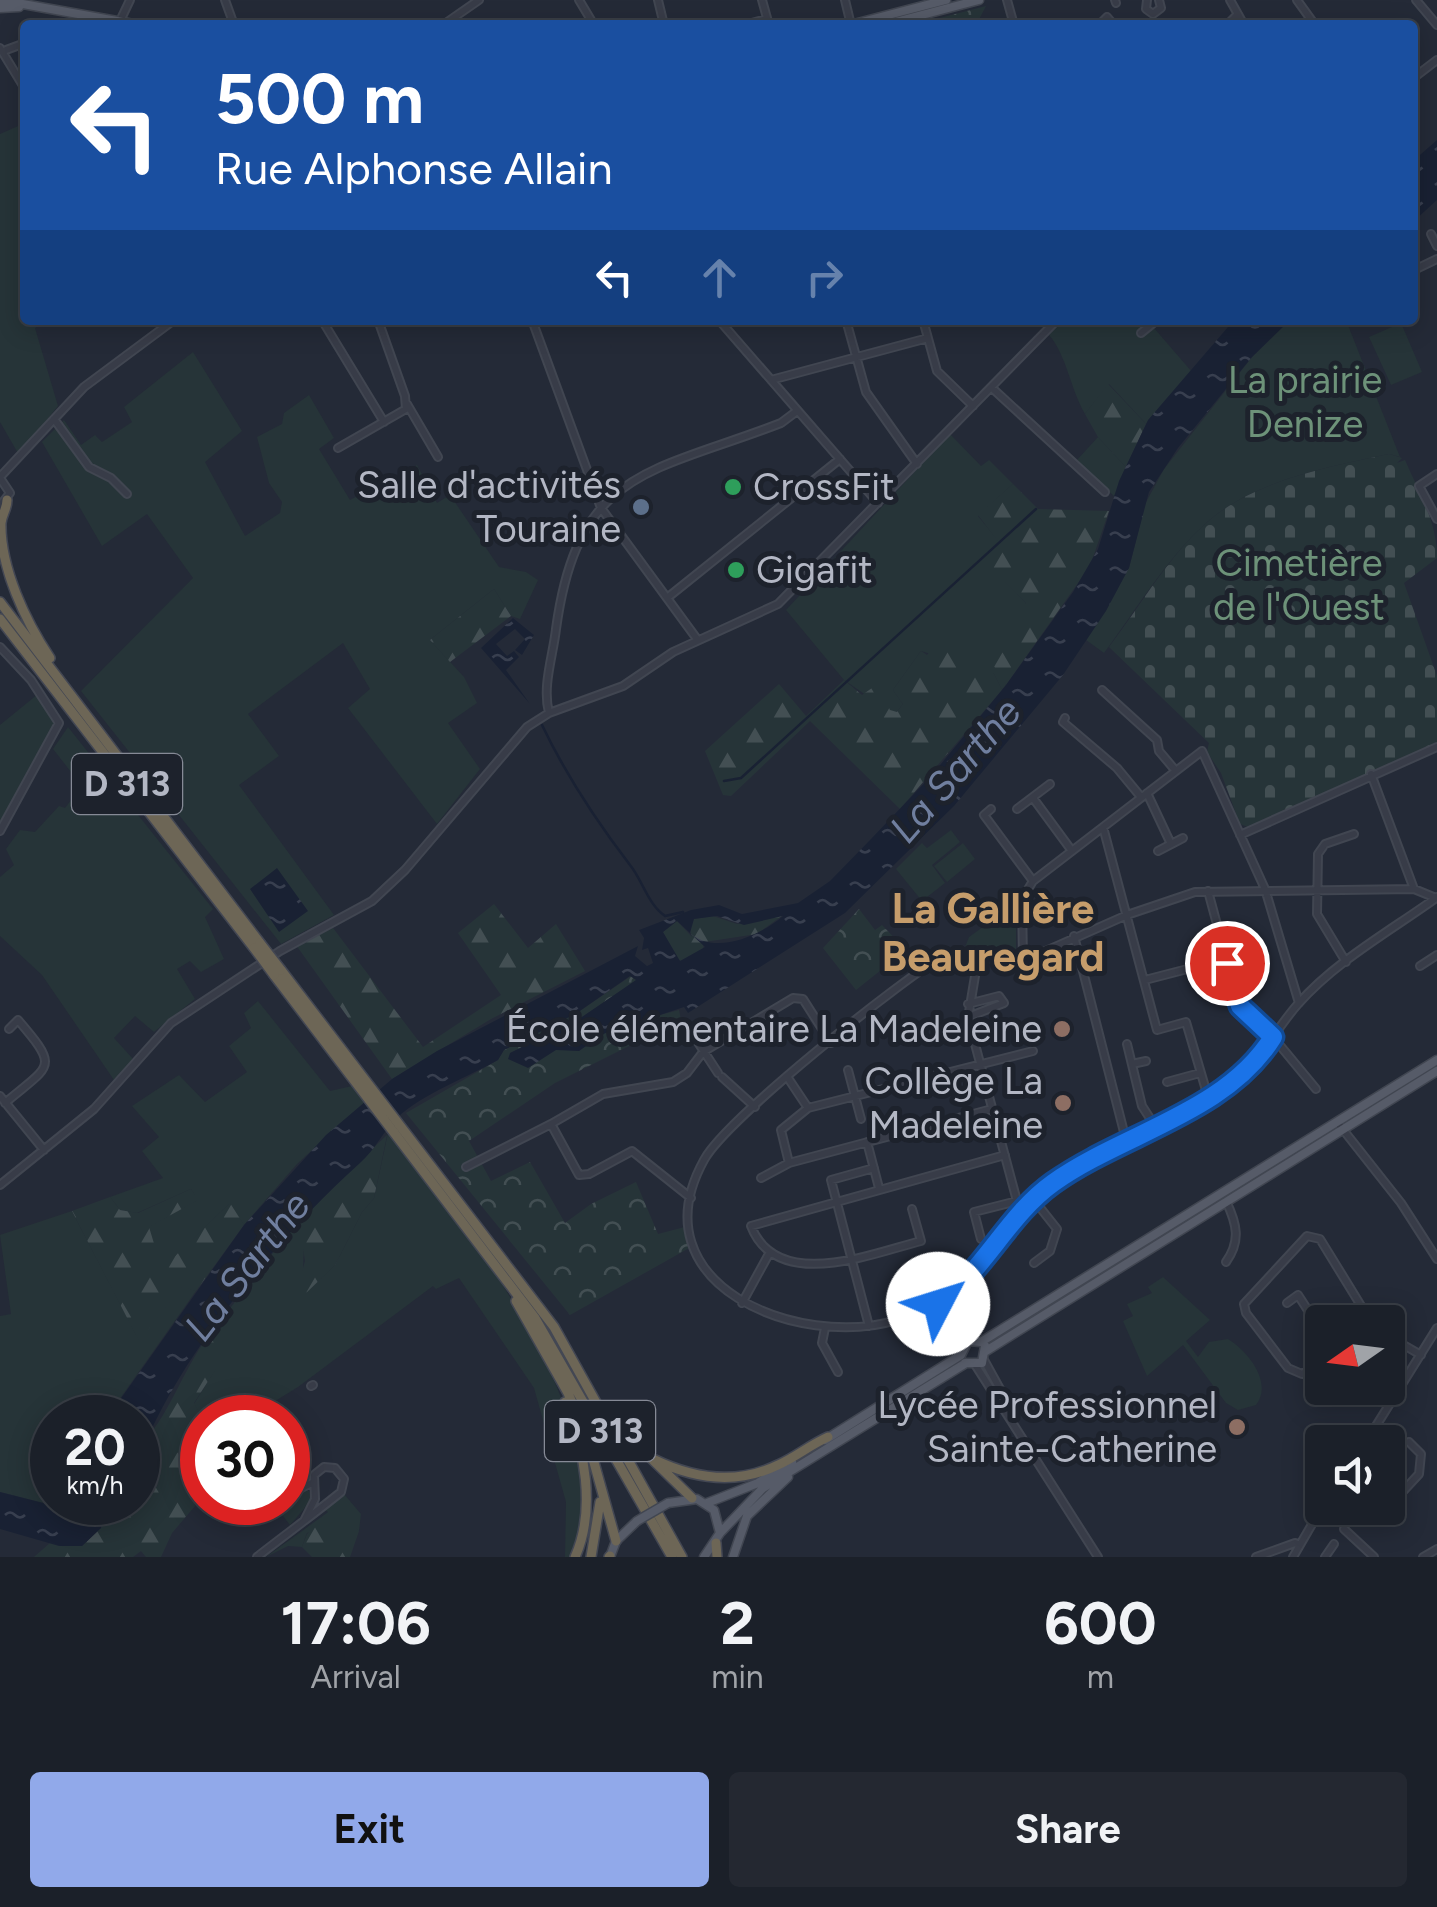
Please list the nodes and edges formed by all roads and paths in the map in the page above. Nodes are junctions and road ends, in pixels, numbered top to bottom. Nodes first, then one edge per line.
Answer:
1 (1, 0) edge
2 (479, 0) edge
3 (946, 0) edge
4 (979, 0) edge
5 (1147, 0) edge
6 (1230, 0) edge
7 (1416, 0) edge
8 (1162, 1) edge
9 (0, 8) edge
10 (48, 8) junction
11 (1238, 14) junction
12 (110, 20) edge
13 (456, 20) edge
14 (870, 20) edge
15 (903, 20) edge
16 (1232, 20) edge
17 (1241, 20) edge
18 (1437, 25) edge
19 (3, 49) edge
20 (20, 80) edge
21 (1432, 234) dead end
22 (1437, 246) edge
23 (167, 325) edge
24 (325, 325) edge
25 (380, 325) edge
26 (534, 325) edge
27 (723, 325) edge
28 (847, 325) edge
29 (925, 325) edge
30 (1050, 325) edge
31 (1150, 325) edge
32 (1141, 333) dead end
33 (928, 338) junction
34 (856, 357) junction
35 (771, 380) junction
36 (992, 388) junction
37 (407, 403) junction
38 (973, 406) junction
39 (797, 410) junction
40 (54, 419) junction
41 (384, 422) junction
42 (338, 448) dead end
43 (438, 456) dead end
44 (840, 459) junction
45 (917, 464) junction
46 (1437, 474) edge
47 (2, 479) edge
48 (1105, 492) dead end
49 (127, 494) dead end
50 (4, 503) edge
51 (878, 503) junction
52 (601, 508) junction
53 (1437, 519) edge
54 (667, 598) junction
55 (0, 602) edge
56 (0, 619) edge
57 (697, 639) junction
58 (0, 647) edge
59 (1102, 690) dead end
60 (549, 713) junction
61 (1065, 718) dead end
62 (102, 735) junction
63 (1437, 746) edge
64 (1175, 770) junction
65 (1371, 774) junction
66 (1050, 784) dead end
67 (1144, 795) junction
68 (1033, 798) junction
69 (990, 809) dead end
70 (1017, 809) dead end
71 (1103, 827) junction
72 (0, 831) edge
73 (1354, 834) dead end
74 (1240, 835) junction
75 (1183, 838) dead end
76 (1171, 844) junction
77 (1158, 850) dead end
78 (1072, 851) junction
79 (1034, 881) junction
80 (1265, 889) junction
81 (1317, 889) junction
82 (1414, 889) junction
83 (1208, 891) junction
84 (1436, 898) edge
85 (1022, 899) junction
86 (999, 906) dead end
87 (1126, 915) junction
88 (1074, 936) junction
89 (257, 946) junction
90 (1437, 955) edge
91 (978, 958) junction
92 (1226, 959) junction
93 (1024, 961) junction
94 (1346, 962) junction
95 (1420, 966) dead end
96 (1144, 980) junction
97 (1298, 1003) junction
98 (968, 1004) junction
99 (968, 1016) junction
100 (686, 1024) dead end
101 (9, 1029) dead end
102 (1273, 1037) junction
103 (831, 1043) junction
104 (1127, 1044) dead end
105 (1033, 1051) dead end
106 (703, 1052) junction
107 (1437, 1060) edge
108 (1146, 1061) dead end
109 (980, 1064) junction
110 (1132, 1064) junction
111 (848, 1070) dead end
112 (1437, 1071) edge
113 (1200, 1072) junction
114 (788, 1078) junction
115 (1167, 1082) dead end
116 (1316, 1089) dead end
117 (855, 1097) junction
118 (1208, 1097) junction
119 (3, 1099) edge
120 (755, 1107) junction
121 (808, 1108) junction
122 (992, 1109) junction
123 (861, 1120) dead end
124 (551, 1124) junction
125 (1340, 1125) junction
126 (1155, 1126) junction
127 (1126, 1140) junction
128 (867, 1142) junction
129 (44, 1150) junction
130 (416, 1152) junction
131 (1004, 1155) junction
132 (788, 1164) junction
133 (466, 1167) dead end
134 (874, 1168) junction
135 (761, 1178) dead end
136 (0, 1185) edge
137 (879, 1188) junction
138 (691, 1198) junction
139 (836, 1200) junction
140 (1034, 1200) junction
141 (1017, 1201) junction
142 (1226, 1202) junction
143 (912, 1209) dead end
144 (1023, 1209) junction
145 (981, 1239) dead end
146 (486, 1251) junction
147 (770, 1252) junction
148 (851, 1259) junction
149 (1437, 1259) edge
150 (1226, 1262) dead end
151 (1034, 1263) dead end
152 (941, 1301) junction
153 (1287, 1302) dead end
154 (742, 1303) junction
155 (1361, 1305) edge
156 (1305, 1306) edge
157 (869, 1326) junction
158 (825, 1328) junction
159 (1437, 1328) edge
160 (1405, 1345) edge
161 (974, 1353) junction
162 (1421, 1354) junction
163 (552, 1362) junction
164 (579, 1370) junction
165 (838, 1372) dead end
166 (1305, 1372) edge
167 (1377, 1425) edge
168 (830, 1442) junction
169 (1409, 1442) dead end
170 (811, 1459) junction
171 (654, 1460) junction
172 (312, 1483) joint
173 (600, 1489) junction
174 (1405, 1490) edge
175 (316, 1493) junction
176 (331, 1498) junction
177 (692, 1498) junction
178 (706, 1503) junction
179 (310, 1507) edge
180 (310, 1516) edge
181 (299, 1525) edge
182 (1311, 1525) edge
183 (1344, 1528) dead end
184 (718, 1538) junction
185 (616, 1541) junction
186 (1334, 1544) dead end
187 (1300, 1545) junction
188 (1437, 1549) edge
189 (610, 1556) edge
190 (257, 1557) edge
191 (575, 1557) edge
192 (590, 1557) edge
193 (672, 1557) edge
194 (682, 1557) edge
195 (704, 1557) edge
196 (717, 1557) edge
197 (733, 1557) edge
198 (1098, 1557) edge
199 (1256, 1557) edge
200 (1294, 1557) edge
201 (1326, 1557) edge
202 (1374, 1557) edge
203 (1423, 1557) edge

1 - 10 main road
2 - 13 street
3 - 14 main road
4 - 15 main road
5 - 8 street
6 - 11 street
7 - 18 street
9 - 10 main road
10 - 12 main road
11 - 16 street
11 - 17 street
19 - 20 street
21 - 22 street
23 - 40 street
24 - 41 street
25 - 37 street
26 - 52 street
27 - 35 street
28 - 34 street
29 - 33 street
30 - 36 street
31 - 32 street
33 - 34 street
33 - 38 street
34 - 35 street
34 - 45 street
35 - 39 street
36 - 38 street
36 - 48 street
37 - 41 street
37 - 43 street
38 - 45 street
39 - 44 street
39 - 52 street
40 - 47 street
40 - 49 street
41 - 42 street
44 - 51 street
44 - 54 street
45 - 51 street
46 - 53 street
47 - 50 street
50 - 62 highway
51 - 57 street
52 - 54 street
52 - 60 street
54 - 57 street
55 - 62 highway, D 313
56 - 89 highway, D 313
57 - 60 street
58 - 72 street
59 - 64 street
60 - 129 street
61 - 67 street
62 - 89 highway, D 313
63 - 65 street
64 - 67 street
64 - 74 street
65 - 74 street
65 - 82 street
66 - 68 street
67 - 71 street
67 - 76 street
68 - 70 street
68 - 78 street
69 - 79 street
71 - 78 street
71 - 87 street
73 - 81 street
74 - 80 street
75 - 76 street
76 - 77 street
78 - 79 street
79 - 85 street
80 - 81 street
80 - 83 street
80 - 97 street
81 - 82 street
81 - 94 street
82 - 84 street
83 - 87 street
83 - 92 street
84 - 94 street
85 - 86 street
85 - 93 street
87 - 88 street
87 - 96 street
88 - 93 street
88 - 127 street
89 - 130 highway, D 313, bridge
90 - 95 street
91 - 93 street
91 - 98 street
91 - 103 street
92 - 96 street
92 - 102 street
94 - 97 street
96 - 113 street
97 - 102 street
98 - 99 street
98 - 99 street
99 - 109 street
100 - 106 street
101 - 119 street
102 - 116 street
102 - 118 street
103 - 106 street
103 - 114 street
104 - 110 street
105 - 109 street
106 - 120 street
106 - 124 street
107 - 125 main road
108 - 110 street
109 - 117 street
109 - 122 street
110 - 126 street
111 - 117 street
112 - 125 main road
113 - 115 street
113 - 118 street
114 - 120 street
114 - 121 street
117 - 121 street
117 - 123 street
118 - 126 street
119 - 129 street
120 - 138 street
121 - 132 street
122 - 128 street
122 - 131 street
124 - 133 street
124 - 138 street
125 - 142 main road
125 - 149 street
125 - 161 main road
126 - 127 street
127 - 140 street
128 - 132 street
128 - 134 street
129 - 136 street
130 - 146 highway, D 313
130 - 164 highway, D 313
131 - 137 street
131 - 141 street
132 - 135 street
134 - 137 street
134 - 139 street
137 - 139 street
138 - 154 street
139 - 147 street
139 - 148 street
140 - 144 street
140 - 151 street
141 - 144 street
141 - 145 street
142 - 150 street
142 - 161 main road
143 - 148 street
144 - 152 street
146 - 163 highway, D 313
146 - 193 highway, D 313
147 - 148 street
147 - 154 street
148 - 157 street
152 - 157 street
152 - 161 street
153 - 156 street
154 - 158 street
155 - 166 street
157 - 158 street
158 - 165 street
159 - 162 street
160 - 162 street
161 - 168 main road
161 - 198 street
162 - 167 street
163 - 173 highway, D 313
163 - 191 highway, D 313
164 - 171 highway
164 - 194 highway, D 313
168 - 170 main road
168 - 171 highway
168 - 178 main road
169 - 174 street
170 - 184 main road
170 - 197 main road
171 - 177 highway
172 - 175 street
172 - 176 street
173 - 185 highway, D 313
173 - 192 highway, D 313
175 - 176 street
175 - 179 street
176 - 180 street
177 - 178 main road
177 - 185 main road, bridge
178 - 184 main road
181 - 190 street
182 - 187 street
183 - 202 street
184 - 195 main road
184 - 196 highway
185 - 189 main road
186 - 201 street
187 - 199 street
187 - 200 street
188 - 203 street

